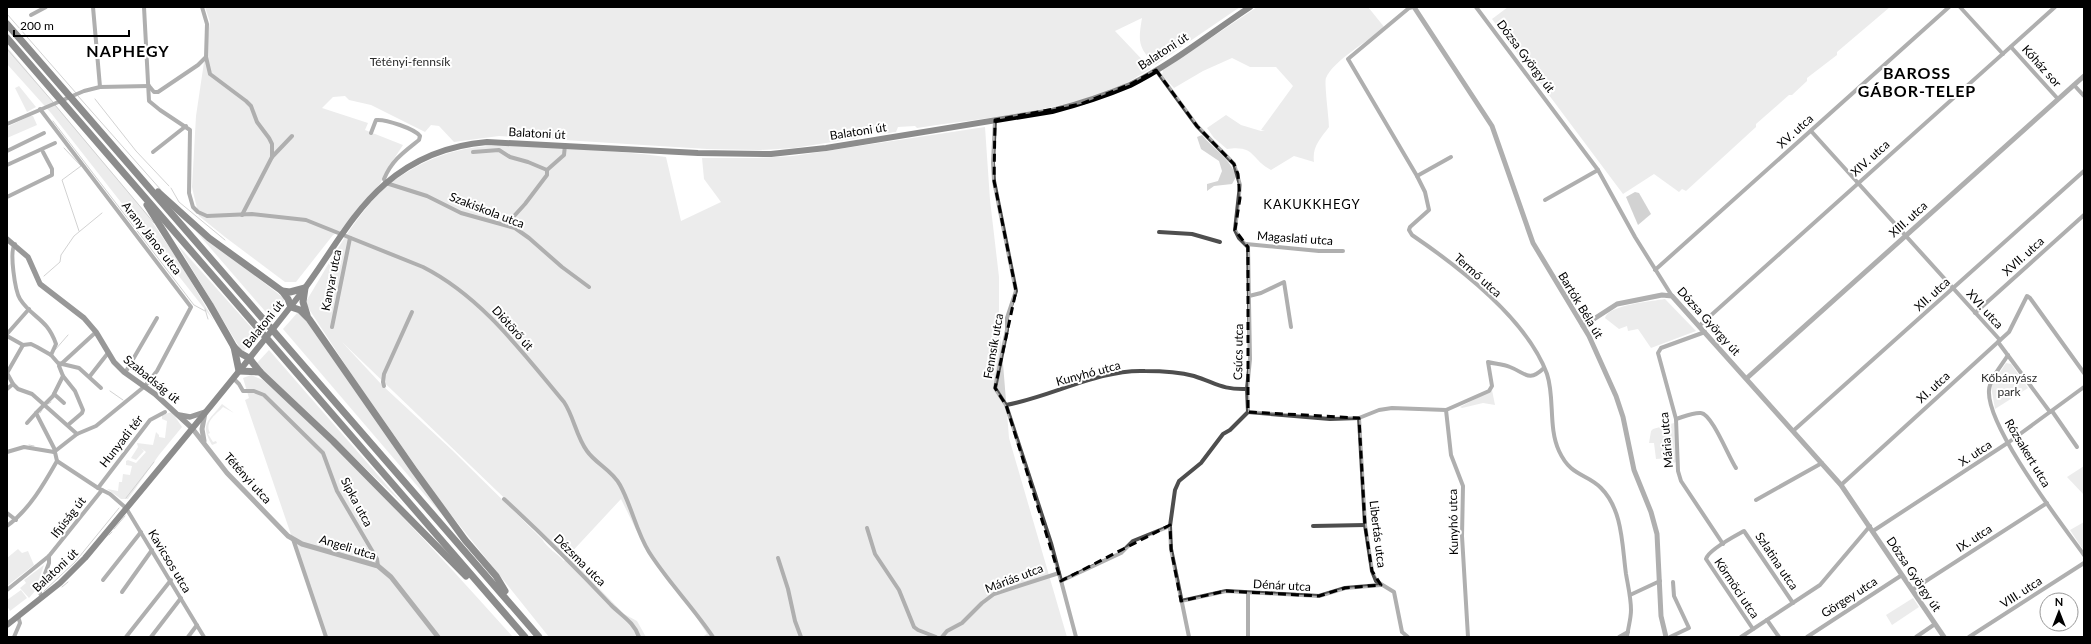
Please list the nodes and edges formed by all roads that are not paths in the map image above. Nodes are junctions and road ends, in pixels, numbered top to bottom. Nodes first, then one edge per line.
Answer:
1 (46, 7) edge
2 (93, 7) edge
3 (144, 7) edge
4 (202, 7) edge
5 (1250, 7) edge
6 (1414, 7) edge
7 (1476, 7) edge
8 (1949, 7) edge
9 (1960, 7) edge
10 (2055, 7) edge
11 (31, 15) dead end
12 (7, 24) edge
13 (7, 38) edge
14 (2011, 47) junction
15 (2003, 54) junction
16 (206, 57) junction
17 (1156, 70) junction
18 (2084, 76) edge
19 (2074, 85) junction
20 (100, 86) junction
21 (149, 86) junction
22 (158, 92) junction
23 (2084, 96) edge
24 (149, 99) junction
25 (2058, 99) junction
26 (40, 109) junction
27 (995, 120) junction
28 (7, 124) edge
29 (186, 126) junction
30 (1811, 131) junction
31 (44, 133) dead end
32 (371, 133) dead end
33 (292, 136) dead end
34 (55, 143) dead end
35 (565, 145) junction
36 (7, 151) edge
37 (43, 152) dead end
38 (153, 152) dead end
39 (473, 152) dead end
40 (272, 157) junction
41 (1451, 157) dead end
42 (7, 165) edge
43 (132, 169) junction
44 (547, 170) junction
45 (1598, 170) junction
46 (2084, 171) edge
47 (1417, 176) junction
48 (133, 183) junction
49 (386, 183) junction
50 (1858, 183) junction
51 (7, 197) edge
52 (1545, 200) dead end
53 (2084, 214) edge
54 (242, 215) junction
55 (506, 225) junction
56 (1159, 232) dead end
57 (341, 235) junction
58 (1905, 236) junction
59 (350, 238) junction
60 (10, 242) edge
61 (1220, 242) dead end
62 (1246, 244) junction
63 (1343, 251) dead end
64 (1655, 270) junction
65 (590, 287) dead end
66 (305, 288) junction
67 (1953, 288) junction
68 (282, 291) junction
69 (1249, 296) junction
70 (1672, 296) junction
71 (291, 307) junction
72 (29, 309) junction
73 (412, 312) dead end
74 (1975, 313) junction
75 (157, 318) dead end
76 (309, 319) junction
77 (1583, 326) junction
78 (1699, 326) junction
79 (332, 327) dead end
80 (1291, 327) dead end
81 (96, 332) junction
82 (1705, 332) junction
83 (7, 335) edge
84 (1999, 341) junction
85 (23, 345) junction
86 (234, 347) junction
87 (108, 353) junction
88 (51, 355) junction
89 (2008, 355) junction
90 (249, 358) junction
91 (61, 363) junction
92 (1544, 368) junction
93 (239, 371) junction
94 (260, 372) junction
95 (7, 373) edge
96 (125, 373) junction
97 (2084, 373) edge
98 (63, 376) junction
99 (90, 376) junction
100 (233, 378) junction
101 (1747, 378) junction
102 (13, 384) junction
103 (145, 386) junction
104 (384, 386) dead end
105 (2084, 387) edge
106 (102, 388) dead end
107 (7, 389) edge
108 (1247, 389) junction
109 (54, 394) junction
110 (64, 403) dead end
111 (1006, 405) junction
112 (44, 406) junction
113 (1446, 410) junction
114 (165, 412) dead end
115 (206, 412) junction
116 (1248, 412) junction
117 (2051, 412) junction
118 (36, 413) junction
119 (178, 414) junction
120 (1359, 418) junction
121 (1676, 419) junction
122 (27, 423) dead end
123 (68, 425) junction
124 (192, 428) junction
125 (1793, 431) junction
126 (77, 434) junction
127 (2009, 442) junction
128 (204, 443) junction
129 (2077, 447) dead end
130 (7, 452) edge
131 (54, 452) junction
132 (57, 461) junction
133 (1822, 463) junction
134 (1736, 468) dead end
135 (1841, 484) junction
136 (100, 489) junction
137 (504, 499) dead end
138 (1756, 500) dead end
139 (2047, 503) junction
140 (126, 508) junction
141 (7, 513) edge
142 (16, 520) junction
143 (1365, 525) junction
144 (7, 526) edge
145 (1170, 526) junction
146 (1312, 526) dead end
147 (1870, 526) junction
148 (867, 528) dead end
149 (1873, 531) junction
150 (141, 532) junction
151 (292, 539) junction
152 (1723, 544) junction
153 (152, 550) junction
154 (2084, 555) edge
155 (49, 556) junction
156 (778, 558) dead end
157 (2084, 564) edge
158 (378, 566) junction
159 (1059, 573) junction
160 (1902, 575) junction
161 (104, 580) dead end
162 (171, 580) junction
163 (1061, 581) junction
164 (1660, 581) junction
165 (1673, 582) dead end
166 (1381, 585) junction
167 (480, 586) junction
168 (7, 590) edge
169 (1912, 590) junction
170 (122, 592) dead end
171 (1248, 593) junction
172 (1630, 595) junction
173 (42, 598) junction
174 (181, 598) junction
175 (1181, 602) junction
176 (1793, 603) junction
177 (513, 605) junction
178 (18, 616) junction
179 (1767, 620) junction
180 (1935, 624) junction
181 (7, 625) edge
182 (197, 625) junction
183 (1753, 629) junction
184 (1627, 634) edge
185 (14, 637) edge
186 (126, 637) edge
187 (151, 637) edge
188 (188, 637) edge
189 (204, 637) edge
190 (326, 637) edge
191 (438, 637) edge
192 (525, 637) edge
193 (539, 637) edge
194 (639, 637) edge
195 (713, 637) edge
196 (802, 637) edge
197 (936, 637) edge
198 (942, 637) edge
199 (1076, 637) edge
200 (1188, 637) edge
201 (1248, 637) edge
202 (1408, 637) edge
203 (1468, 637) edge
204 (1619, 637) edge
205 (1666, 637) edge
206 (1670, 637) edge
207 (1741, 637) edge
208 (1779, 637) edge
209 (1807, 637) edge
210 (1916, 637) edge
211 (1944, 637) edge
212 (1969, 637) edge

1 - 11 street
2 - 20 street
3 - 21 street
4 - 16 street
5 - 17 main road, Balatoni út
6 - 47 street, Termő utca
6 - 77 street, Bartók Béla út
7 - 45 street, Dózsa György út
8 - 30 street, XV. utca
9 - 15 street, Kőház sor
10 - 14 street, XIV. utca
12 - 43 highway
13 - 48 highway
14 - 15 street, XIV. utca
14 - 25 street, Kőház sor
15 - 50 street, XIV. utca
16 - 22 street
16 - 40 street
17 - 27 main road, Balatoni út
17 - 62 street, Csúcs utca
18 - 19 street, XIII. utca
19 - 23 street, Kőház sor
19 - 25 street, XIII. utca
20 - 21 street
20 - 26 street
21 - 22 street
21 - 24 street
22 - 24 street
24 - 29 street
25 - 58 street, XIII. utca
26 - 28 street
26 - 103 street, Arany János utca
27 - 35 main road, Balatoni út
27 - 111 street, Fennsík utca
29 - 38 street
29 - 54 street, Diótörő út
30 - 50 street, XVI. utca
30 - 64 street, XV. utca
31 - 36 street
32 - 49 street
33 - 40 street
34 - 42 street
35 - 44 street
35 - 49 main road, Balatoni út
37 - 51 street
39 - 44 street
40 - 54 street
41 - 47 street
43 - 68 highway
43 - 177 highway
44 - 55 street
45 - 52 street
45 - 64 street, Dózsa György út
46 - 67 street, XII. utca
47 - 92 street, Termő utca
48 - 86 highway
48 - 167 highway
49 - 55 street, Szakiskola utca
49 - 57 main road, Balatoni út
50 - 58 street, XVI. utca
50 - 78 street, XIV. utca
53 - 74 street, XVII. utca
54 - 57 street, Diótörő út
55 - 65 street, Szakiskola utca
56 - 61 street
57 - 59 street, Diótörő út
57 - 66 main road, Balatoni út
58 - 67 street, XVI. utca
58 - 101 street, XIII. utca
59 - 79 street, Kanyar utca
59 - 195 street, Diótörő út
60 - 72 street
60 - 81 main road, Szabadság út
62 - 63 street, Magaslati utca
62 - 69 street, Csúcs utca
64 - 70 street, Dózsa György út
66 - 68 highway
66 - 71 main road, Balatoni út
66 - 76 highway
67 - 74 street, XVI. utca
67 - 125 street, XII. utca
68 - 71 highway
69 - 80 street
69 - 108 street, Csúcs utca
70 - 77 street
70 - 78 street, Dózsa György út
71 - 76 highway
71 - 90 main road, Balatoni út
72 - 83 street
72 - 88 street
73 - 104 street
74 - 84 street, XVI. utca
75 - 96 street
76 - 177 highway
77 - 164 street, Bartók Béla út
78 - 82 street, Dózsa György út
81 - 87 main road, Szabadság út
81 - 91 street
82 - 101 street, Dózsa György út
82 - 121 street, Mária utca
83 - 85 street
84 - 89 street, XVI. utca
84 - 97 street, XI. utca
84 - 135 street, XI. utca
85 - 88 street
85 - 95 street
86 - 90 highway
86 - 93 highway
87 - 96 main road, Szabadság út
87 - 99 street
88 - 91 street
89 - 117 street, XVI. utca
89 - 127 street, Rózsakert utca
90 - 93 main road, Balatoni út
90 - 94 highway
91 - 98 street
91 - 99 street
92 - 113 street
92 - 172 street, Termő utca
93 - 94 highway
93 - 100 main road, Balatoni út
94 - 167 highway
95 - 102 street
96 - 103 main road, Szabadság út
98 - 109 street
98 - 123 street
99 - 106 street
100 - 115 main road, Balatoni út
100 - 158 street, Sipka utca
101 - 125 street, Dózsa György út
102 - 107 street
102 - 112 street
103 - 119 main road, Szabadság út
103 - 126 street
105 - 117 street, X. utca
108 - 111 street, Kunyhó utca
108 - 116 street, Csúcs utca
109 - 110 street
109 - 112 street
111 - 159 street, Fennsík utca
112 - 118 street
112 - 123 street
113 - 120 street
113 - 203 street, Kunyhó utca
114 - 136 street, Hunyadi tér
115 - 119 main road
115 - 124 main road, Balatoni út
115 - 128 street
116 - 120 street
116 - 145 street
117 - 127 street, X. utca
117 - 129 street, XVI. utca
118 - 122 street
118 - 131 street
119 - 124 main road, Szabadság út
120 - 143 street, Libertás utca
121 - 134 street
121 - 152 street, Mária utca
123 - 126 street
124 - 128 street, Tétényi utca
124 - 140 main road, Balatoni út
125 - 133 street, Dózsa György út
126 - 131 street
127 - 139 street, Rózsakert utca
127 - 149 street, X. utca
128 - 151 street, Tétényi utca
130 - 131 street
131 - 132 street
132 - 136 street, Kavicsos utca
132 - 142 street
133 - 135 street, Dózsa György út
133 - 138 street
135 - 147 street, Dózsa György út
136 - 140 street, Kavicsos utca
136 - 155 street, Ifjúság út
137 - 194 street, Dézsma utca
139 - 154 street, Rózsakert utca
139 - 169 street, IX. utca
140 - 150 street, Kavicsos utca
140 - 173 main road, Balatoni út
141 - 142 street
142 - 144 street
143 - 146 street
143 - 166 street, Libertás utca
145 - 163 street, Máriás utca
145 - 175 street
147 - 149 street, Dózsa György út
147 - 176 street
148 - 197 street
149 - 160 street, Dózsa György út
150 - 153 street, Kavicsos utca
150 - 161 street
151 - 158 street, Angeli utca
151 - 190 street
152 - 176 street, Szlatina utca
152 - 183 street, Körmöci utca
153 - 162 street, Kavicsos utca
153 - 170 street
155 - 168 street, Ifjúság út
155 - 173 street, Ifjúság út
156 - 196 street
157 - 212 street, VIII. utca
158 - 191 street, Angeli utca
159 - 163 street, Fennsík utca
159 - 198 street, Máriás utca
160 - 169 street, Dózsa György út
160 - 209 street, Görgey utca
162 - 174 street, Kavicsos utca
162 - 186 street
163 - 199 street, Fennsík utca
164 - 172 street
164 - 205 street, Bartók Béla út
165 - 206 street
166 - 171 street, Dénár utca
166 - 202 street, Libertás utca
167 - 192 highway
169 - 180 street, Dózsa György út
171 - 175 street, Dénár utca
171 - 201 street
172 - 184 street, Termő utca
173 - 178 main road, Balatoni út
174 - 182 street, Kavicsos utca
174 - 187 street
175 - 200 street
176 - 179 street
177 - 193 highway
178 - 181 main road, Balatoni út
178 - 185 street
179 - 183 street
179 - 208 street
180 - 210 street
180 - 211 street, Dózsa György út
182 - 188 street
182 - 189 street, Kavicsos utca
183 - 207 street
184 - 204 street

